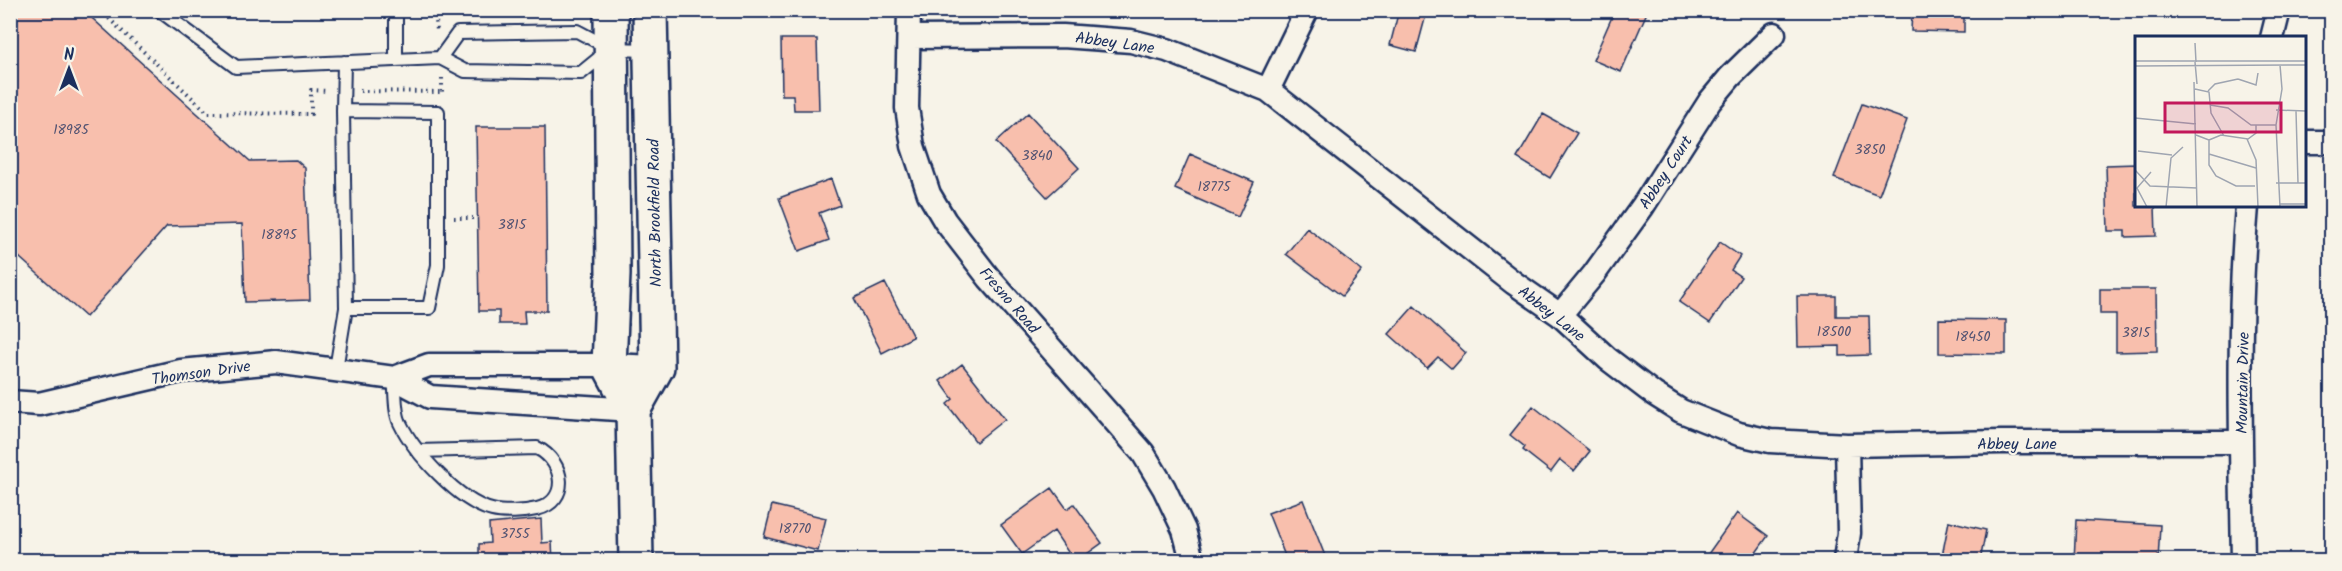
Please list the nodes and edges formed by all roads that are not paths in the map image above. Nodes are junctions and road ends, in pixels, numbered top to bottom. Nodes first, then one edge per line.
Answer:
1 (159, 10) edge
2 (396, 10) edge
3 (610, 10) edge
4 (650, 10) edge
5 (909, 10) edge
6 (1307, 10) edge
7 (2279, 10) edge
8 (1774, 34) dead end
9 (2272, 36) edge
10 (909, 38) junction
11 (611, 49) junction
12 (651, 51) junction
13 (440, 58) junction
14 (396, 59) junction
15 (344, 62) junction
16 (1268, 90) junction
17 (343, 111) junction
18 (2306, 142) edge
19 (2331, 142) edge
20 (2247, 207) edge
21 (346, 308) junction
22 (1560, 315) junction
23 (609, 365) junction
24 (657, 367) junction
25 (336, 369) junction
26 (394, 378) junction
27 (10, 402) edge
28 (633, 410) junction
29 (2241, 442) junction
30 (1847, 445) junction
31 (417, 451) junction
32 (636, 561) edge
33 (1192, 561) edge
34 (1845, 561) edge
35 (2243, 561) edge

1 - 15 lane
2 - 14 lane
3 - 11 street
4 - 12 street, North Brookfield Road
5 - 10 street, Fresno Road
6 - 16 street
7 - 9 street
8 - 22 street, Abbey Court
10 - 16 street, Abbey Lane
10 - 33 street, Fresno Road
11 - 12 lane
11 - 13 lane
11 - 13 lane
11 - 23 street
12 - 24 street, North Brookfield Road
13 - 14 lane
14 - 15 lane
15 - 17 lane
16 - 22 street, Abbey Lane
17 - 21 lane
17 - 21 lane
18 - 19 street
20 - 29 street, Mountain Drive
21 - 25 lane
22 - 30 street, Abbey Lane
23 - 24 street, Thomson Drive
23 - 26 street, Thomson Drive
23 - 28 street
24 - 28 street
25 - 26 street, Thomson Drive
25 - 27 street, Thomson Drive
26 - 28 street, Thomson Drive
26 - 31 lane
28 - 32 street
29 - 30 street, Abbey Lane
29 - 35 street, Mountain Drive
30 - 34 street
31 - 31 lane

